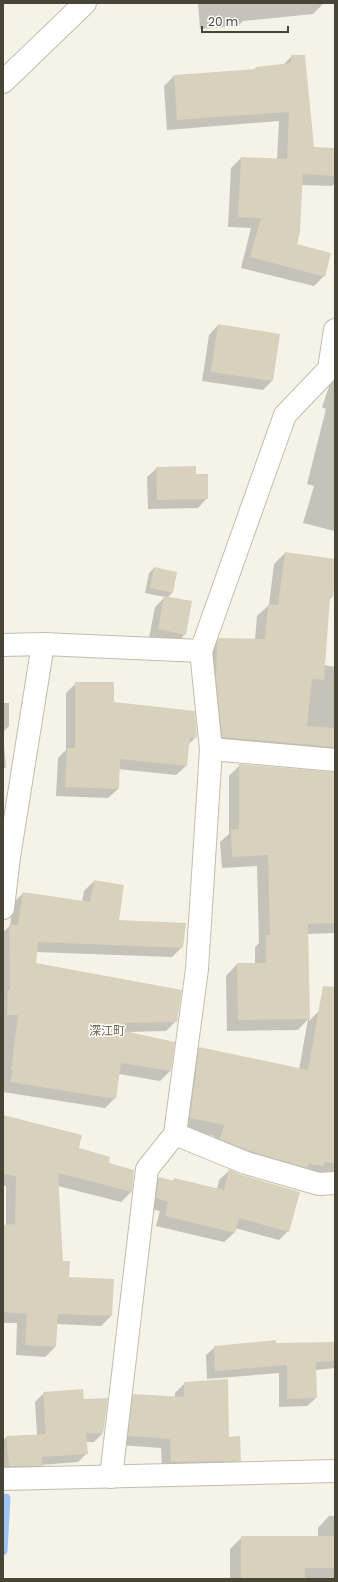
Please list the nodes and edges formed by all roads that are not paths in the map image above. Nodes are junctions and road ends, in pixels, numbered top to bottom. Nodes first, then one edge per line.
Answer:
1 (85, 3) edge
2 (3, 82) edge
3 (335, 330) edge
4 (3, 644) edge
5 (43, 644) junction
6 (201, 652) junction
7 (211, 749) junction
8 (335, 760) edge
9 (3, 908) edge
10 (175, 1134) junction
11 (335, 1183) edge
12 (335, 1470) edge
13 (111, 1477) junction
14 (3, 1479) edge

1 - 2 street
3 - 6 street
4 - 5 street
5 - 6 street
5 - 9 street
6 - 7 street
7 - 8 street
7 - 10 street
10 - 11 street
10 - 13 street
12 - 13 street
13 - 14 street

